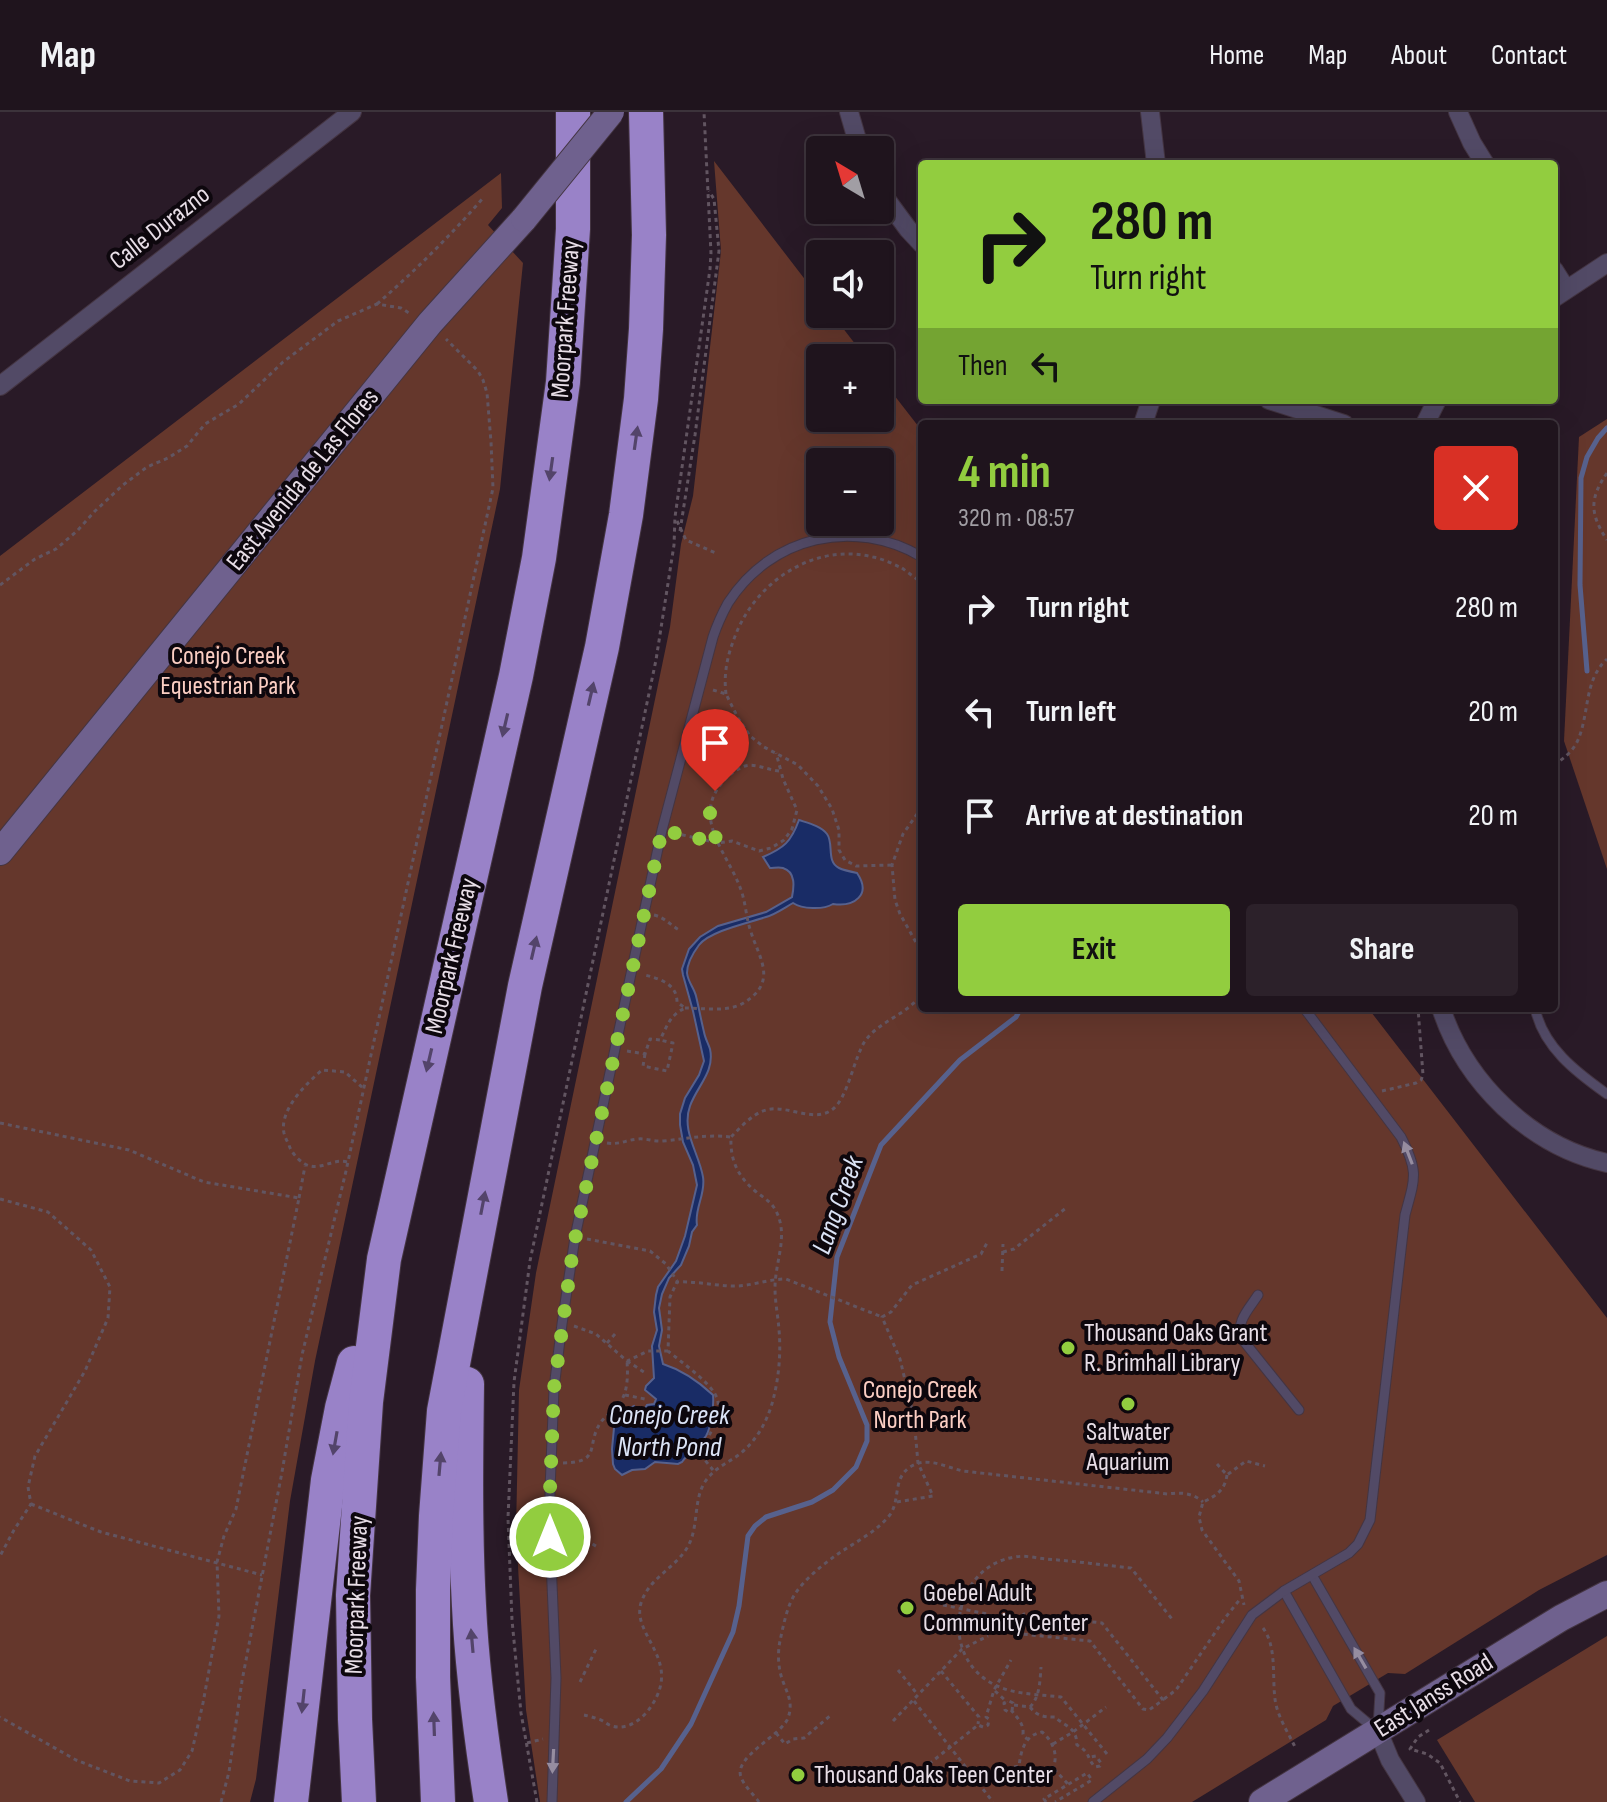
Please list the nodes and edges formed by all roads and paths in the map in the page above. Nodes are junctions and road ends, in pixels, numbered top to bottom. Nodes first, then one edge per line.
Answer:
1 (352, 112) edge
2 (573, 112) edge
3 (611, 112) edge
4 (646, 112) edge
5 (704, 112) edge
6 (849, 112) edge
7 (1150, 112) edge
8 (1458, 112) edge
9 (856, 136) edge
10 (1156, 160) edge
11 (1483, 160) edge
12 (708, 188) junction
13 (484, 197) dead end
14 (894, 210) edge
15 (918, 240) edge
16 (1607, 263) edge
17 (1560, 294) edge
18 (377, 304) junction
19 (437, 330) junction
20 (0, 386) edge
21 (1282, 404) edge
22 (1332, 420) edge
23 (1607, 473) edge
24 (675, 517) junction
25 (680, 531) junction
26 (1607, 540) edge
27 (910, 550) junction
28 (718, 554) dead end
29 (918, 555) edge
30 (902, 568) junction
31 (918, 580) edge
32 (0, 585) edge
33 (1607, 659) edge
34 (700, 686) junction
35 (726, 694) junction
36 (687, 736) junction
37 (776, 753) junction
38 (1558, 762) edge
39 (781, 771) junction
40 (734, 772) junction
41 (918, 813) edge
42 (662, 830) junction
43 (718, 843) junction
44 (0, 852) edge
45 (892, 865) junction
46 (644, 913) junction
47 (681, 931) dead end
48 (918, 946) edge
49 (631, 972) junction
50 (918, 998) edge
51 (685, 1008) junction
52 (1307, 1012) edge
53 (1418, 1012) edge
54 (1442, 1012) edge
55 (1536, 1012) edge
56 (660, 1040) junction
57 (615, 1050) junction
58 (645, 1054) junction
59 (363, 1088) junction
60 (1607, 1094) edge
61 (1373, 1099) junction
62 (0, 1123) edge
63 (731, 1137) junction
64 (595, 1141) junction
65 (347, 1162) junction
66 (1607, 1163) edge
67 (305, 1165) junction
68 (299, 1198) junction
69 (0, 1199) edge
70 (1066, 1208) dead end
71 (575, 1237) junction
72 (987, 1243) dead end
73 (1003, 1244) dead end
74 (1003, 1252) junction
75 (384, 1259) junction
76 (1002, 1271) dead end
77 (468, 1279) junction
78 (775, 1279) junction
79 (677, 1282) junction
80 (1258, 1295) dead end
81 (882, 1317) junction
82 (562, 1324) junction
83 (616, 1333) dead end
84 (607, 1343) junction
85 (668, 1351) junction
86 (627, 1361) junction
87 (647, 1374) dead end
88 (625, 1395) junction
89 (645, 1399) dead end
90 (1299, 1410) dead end
91 (551, 1463) junction
92 (918, 1463) junction
93 (1217, 1464) dead end
94 (1265, 1466) dead end
95 (714, 1471) junction
96 (1227, 1475) junction
97 (897, 1502) junction
98 (1203, 1502) junction
99 (31, 1504) junction
100 (550, 1537) junction
101 (599, 1548) dead end
102 (0, 1556) edge
103 (217, 1562) junction
104 (983, 1564) dead end
105 (986, 1569) junction
106 (262, 1575) junction
107 (1312, 1575) junction
108 (1284, 1591) junction
109 (1607, 1594) edge
110 (1241, 1598) junction
111 (943, 1605) dead end
112 (1244, 1606) dead end
113 (959, 1608) junction
114 (1172, 1619) dead end
115 (1013, 1624) junction
116 (1263, 1628) dead end
117 (988, 1636) dead end
118 (597, 1647) dead end
119 (962, 1649) junction
120 (1011, 1660) dead end
121 (1041, 1667) dead end
122 (898, 1670) dead end
123 (941, 1671) junction
124 (580, 1682) dead end
125 (995, 1688) junction
126 (1038, 1694) junction
127 (918, 1695) junction
128 (1163, 1700) junction
129 (914, 1701) junction
130 (1007, 1702) junction
131 (1014, 1705) junction
132 (1030, 1707) junction
133 (1106, 1707) dead end
134 (1012, 1711) junction
135 (584, 1715) dead end
136 (831, 1715) dead end
137 (0, 1717) edge
138 (979, 1717) junction
139 (986, 1717) junction
140 (893, 1721) dead end
141 (978, 1725) junction
142 (1083, 1725) junction
143 (1429, 1730) dead end
144 (1378, 1731) junction
145 (1073, 1732) junction
146 (776, 1733) junction
147 (541, 1739) dead end
148 (1027, 1739) junction
149 (527, 1743) junction
150 (1053, 1744) junction
151 (950, 1747) junction
152 (1295, 1747) dead end
153 (1107, 1754) dead end
154 (1090, 1757) dead end
155 (929, 1764) dead end
156 (1019, 1766) junction
157 (1054, 1769) junction
158 (979, 1784) junction
159 (1068, 1784) junction
160 (438, 1798) edge
161 (221, 1802) edge
162 (291, 1802) edge
163 (359, 1802) edge
164 (491, 1802) edge
165 (537, 1802) edge
166 (552, 1802) edge
167 (759, 1802) edge
168 (993, 1802) edge
169 (1046, 1802) edge
170 (1055, 1802) edge
171 (1093, 1802) edge
172 (1262, 1802) edge
173 (1416, 1802) edge
174 (1460, 1802) edge

1 - 20 street, Calle Durazno
2 -> 75 highway, Moorpark Freeway
3 - 19 street, East Avenida de Las Flores, bridge
77 -> 4 highway
5 - 12 path
6 - 9 street
7 - 10 street
8 - 11 street
12 - 24 path
12 - 25 path
13 - 18 path
14 - 15 street
16 - 17 street
18 - 19 path
18 - 32 path
19 - 44 street, East Avenida de Las Flores
19 - 59 path
21 - 22 street
23 - 26 path
24 - 25 path
24 - 149 path
25 - 28 path
27 - 29 lane
27 - 30 path
27 - 34 lane
30 - 31 path
30 - 35 path
33 - 38 path
34 - 35 path
34 - 36 lane
35 - 37 path
36 - 40 path
36 - 42 lane
37 - 39 path
37 - 45 path
39 - 40 path
39 - 43 path
40 - 43 path
41 - 45 path
42 - 43 path
42 - 46 lane
43 - 51 path
45 - 48 path
46 - 47 path
46 - 49 lane
49 - 51 path
49 - 57 lane
50 - 63 path
51 - 56 path
52 - 61 lane
53 - 61 path
54 - 66 street
55 - 60 lane
56 - 58 path
56 - 58 path
57 - 58 path
57 - 64 lane
59 - 65 path
59 - 67 path
107 -> 61 lane
62 - 68 path
63 - 64 path
63 - 78 path
64 - 71 lane
65 - 67 path
65 - 106 path
67 - 68 path
68 - 103 path
69 - 99 path
70 - 74 path
71 - 79 path
71 - 82 lane
72 - 81 path
73 - 74 path
74 - 76 path
75 -> 162 highway
75 - 163 highway, Moorpark Freeway
160 -> 77 highway
164 -> 77 highway
78 - 79 path
78 - 81 path
78 - 95 path
79 - 85 path
80 - 90 lane
81 - 92 path
82 - 84 path
82 - 91 lane
83 - 84 path
84 - 86 path
85 - 86 path
85 - 95 path
86 - 87 path
86 - 88 path
88 - 89 path
88 - 91 path
91 - 100 lane
92 - 97 path
92 - 97 path
92 - 98 path
93 - 96 path
94 - 96 path
95 - 135 path
96 - 98 path
97 - 146 path
98 - 110 path
99 - 102 path
99 - 103 path
100 - 101 path
100 -> 166 lane
103 - 106 path
103 - 137 path
104 - 105 path
105 - 113 path
105 - 114 path
106 - 161 path
107 - 108 lane
144 -> 107 lane
108 - 144 lane
108 - 171 lane
109 - 144 street, East Janss Road
110 - 112 path
110 - 128 path
111 - 113 path
113 - 115 path
113 - 119 path
115 - 128 path
115 - 128 path
116 - 152 path
117 - 119 path
118 - 124 path
119 - 123 path
119 - 125 path
120 - 125 path
121 - 126 path
122 - 127 path
123 - 127 path
123 - 138 path
125 - 126 path
125 - 130 path
125 - 139 path
126 - 132 path
126 - 142 path
127 - 129 path
129 - 140 path
129 - 151 path
130 - 131 path
130 - 134 path
131 - 132 path
131 - 134 path
132 - 145 path
133 - 142 path
134 - 148 path
136 - 146 path
138 - 139 path
138 - 141 path
139 - 141 path
141 - 151 path
142 - 145 path
142 - 153 path
143 - 174 path
144 - 172 street, East Janss Road
144 - 173 street
145 - 150 path
145 - 154 path
146 - 167 path
147 - 149 path
148 - 150 path
148 - 156 path
149 - 165 path
150 - 157 path
151 - 155 path
151 - 158 path
156 - 157 path
156 - 158 path
157 - 159 path
158 - 168 path
159 - 169 path
159 - 170 path

